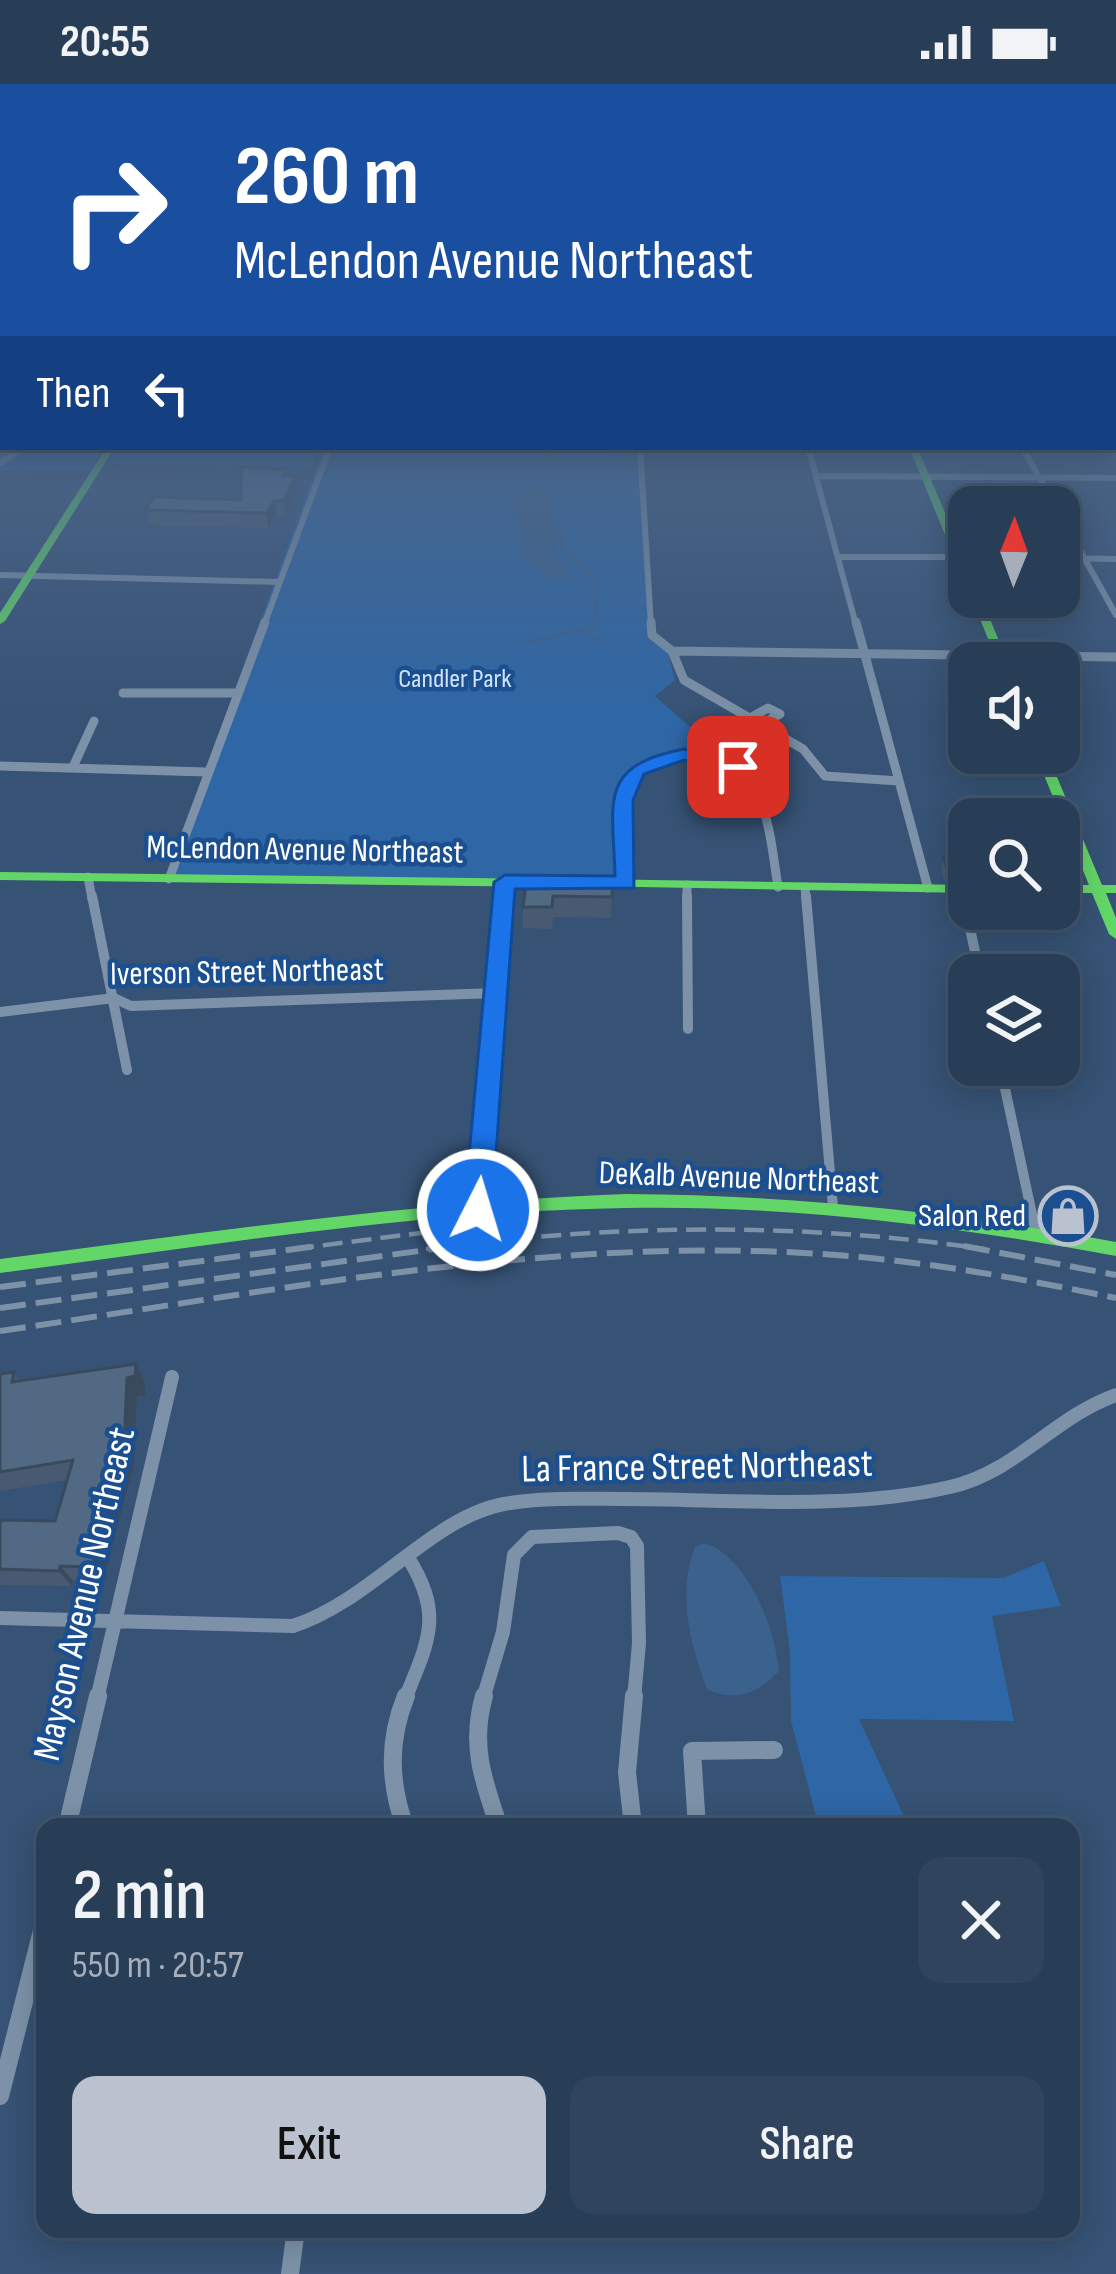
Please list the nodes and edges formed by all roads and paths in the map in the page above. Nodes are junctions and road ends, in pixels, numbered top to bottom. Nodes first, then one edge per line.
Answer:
1 (69, 512) edge
2 (305, 512) edge
3 (644, 512) edge
4 (826, 512) edge
5 (1080, 549) edge
6 (838, 557) junction
7 (948, 557) edge
8 (1080, 558) edge
9 (1085, 558) junction
10 (1116, 559) edge
11 (0, 575) edge
12 (28, 576) junction
13 (279, 582) junction
14 (1116, 615) edge
15 (0, 621) edge
16 (668, 648) junction
17 (867, 656) junction
18 (1116, 657) edge
19 (948, 658) edge
20 (1080, 658) edge
21 (123, 692) dead end
22 (236, 693) junction
23 (750, 718) junction
24 (94, 721) dead end
25 (762, 724) junction
26 (0, 766) edge
27 (73, 767) junction
28 (206, 772) junction
29 (1051, 774) edge
30 (899, 781) junction
31 (0, 876) edge
32 (88, 877) junction
33 (169, 879) junction
34 (505, 882) junction
35 (627, 884) junction
36 (687, 884) junction
37 (778, 886) junction
38 (805, 887) junction
39 (928, 888) junction
40 (948, 889) edge
41 (1107, 889) edge
42 (1116, 934) edge
43 (496, 994) junction
44 (114, 998) junction
45 (0, 1012) edge
46 (688, 1029) dead end
47 (127, 1070) dead end
48 (1004, 1086) edge
49 (833, 1207) junction
50 (478, 1210) junction
51 (1036, 1233) junction
52 (1116, 1249) edge
53 (0, 1266) edge
54 (172, 1377) dead end
55 (1116, 1395) edge
56 (407, 1556) junction
57 (0, 1618) edge
58 (114, 1621) junction
59 (774, 1750) dead end
60 (69, 1818) edge
61 (403, 1818) edge
62 (497, 1818) edge
63 (632, 1818) edge
64 (697, 1818) edge
65 (36, 1954) edge
66 (0, 2096) edge
67 (295, 2238) edge
68 (290, 2274) edge

1 - 12 street
2 - 13 street
3 - 16 street
4 - 6 street
5 - 9 street
6 - 7 street
6 - 17 street
8 - 9 street
9 - 10 street
9 - 14 street
11 - 12 street
12 - 13 street
12 - 15 street
13 - 22 street
16 - 17 street
16 - 23 street
17 - 19 street
17 - 30 street
18 - 20 street
21 - 22 street
22 - 28 street
23 - 25 street
23 - 25 street
24 - 27 street
25 - 30 street
26 - 27 street
27 - 28 street
28 - 33 street
29 - 41 street
30 - 39 street
31 - 32 street, McLendon Avenue Northeast
32 - 33 street, McLendon Avenue Northeast
32 - 44 street
33 - 34 street, McLendon Avenue Northeast
34 - 35 street, McLendon Avenue Northeast
34 - 43 street
35 - 36 street, McLendon Avenue Northeast
35 - 37 street
36 - 37 street, McLendon Avenue Northeast
36 - 46 street
37 - 38 street, McLendon Avenue Northeast
38 - 39 street, McLendon Avenue Northeast
38 - 49 street
39 - 40 street, McLendon Avenue Northeast
41 - 42 street
43 - 44 street, Iverson Street Northeast
43 - 50 street
44 - 45 street, Iverson Street Northeast
44 - 47 street
48 - 51 street
49 - 50 street, DeKalb Avenue Northeast
49 - 51 street, DeKalb Avenue Northeast
50 - 53 street, DeKalb Avenue Northeast
51 - 52 street, DeKalb Avenue Northeast
54 - 58 street, Mayson Avenue Northeast
55 - 56 street, La France Street Northeast
56 - 58 street, La France Street Northeast
56 - 61 street
57 - 58 street, La France Street Northeast
58 - 60 street, Mayson Avenue Northeast
59 - 64 street
62 - 63 street
65 - 66 street
67 - 68 street

